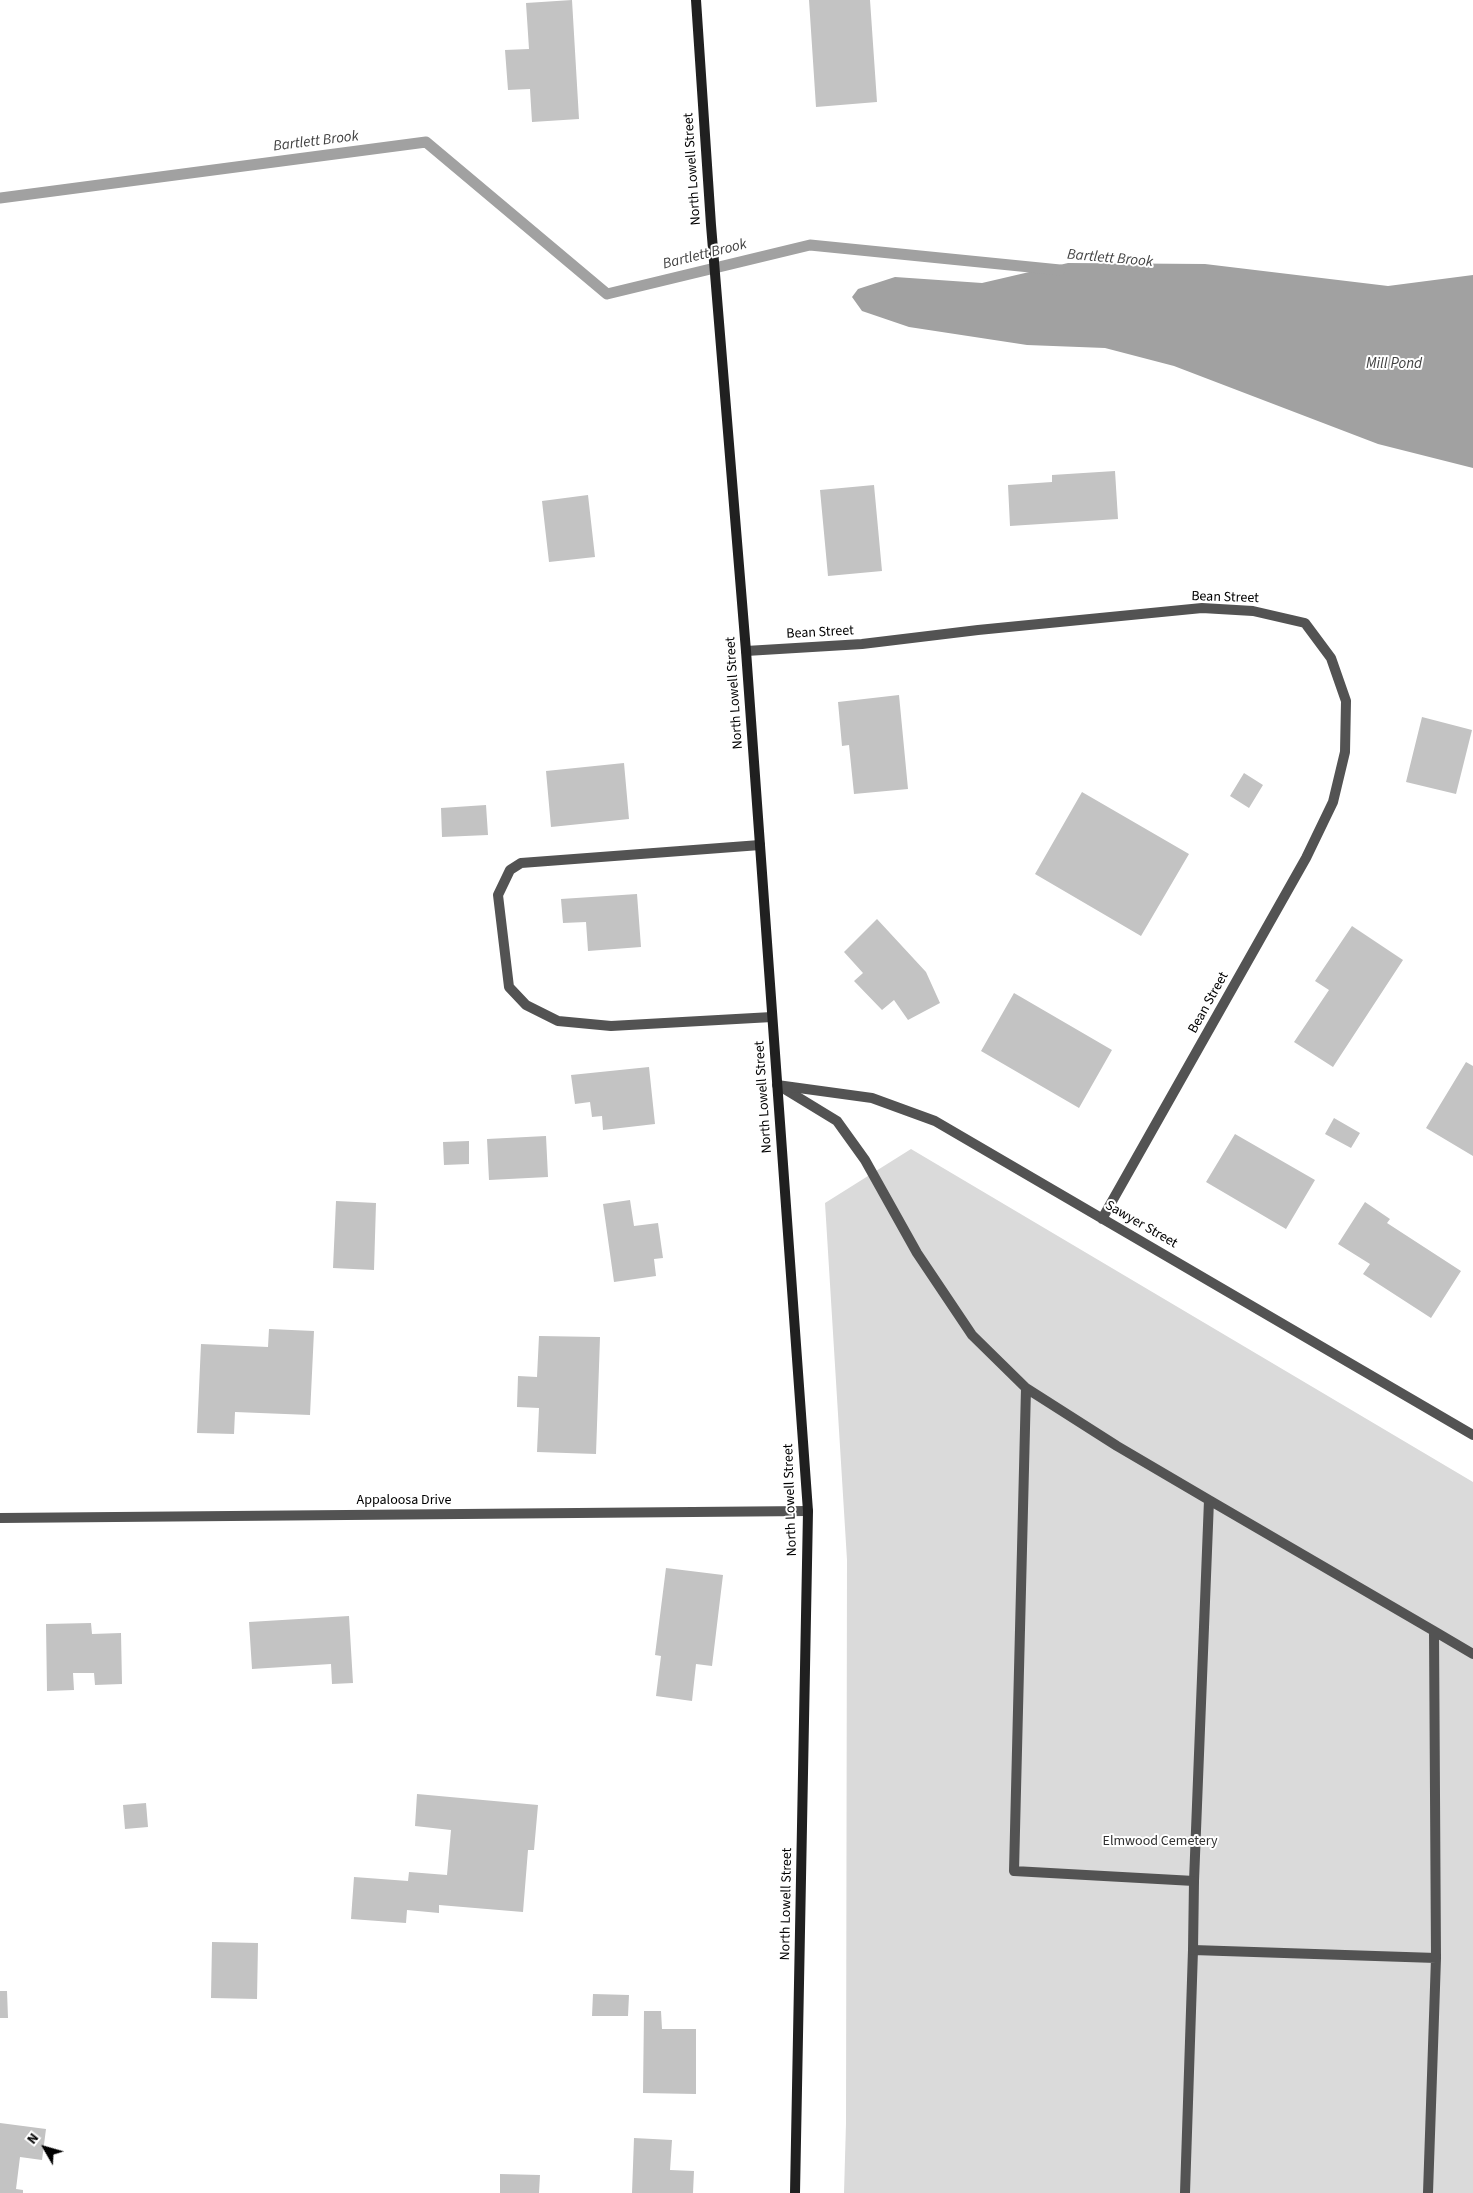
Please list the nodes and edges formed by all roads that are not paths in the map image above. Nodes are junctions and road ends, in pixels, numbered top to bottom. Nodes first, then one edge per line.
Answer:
1 (696, 0) edge
2 (746, 651) junction
3 (760, 845) junction
4 (772, 1017) junction
5 (777, 1085) junction
6 (1102, 1219) junction
7 (1026, 1388) junction
8 (1473, 1436) edge
9 (1209, 1500) junction
10 (808, 1511) junction
11 (0, 1518) edge
12 (1434, 1631) junction
13 (1473, 1654) edge
14 (1194, 1881) junction
15 (1193, 1950) junction
16 (1436, 1958) junction
17 (795, 2193) edge
18 (1186, 2193) edge
19 (1428, 2193) edge

1 - 2 main road, North Lowell Street
2 - 3 main road, North Lowell Street
2 - 6 street, Bean Street
3 - 4 main road, North Lowell Street
3 - 4 street
4 - 5 main road, North Lowell Street
5 - 6 street, Sawyer Street
5 - 7 street
5 - 10 main road, North Lowell Street
6 - 8 street, Sawyer Street
7 - 9 street
7 - 14 street
9 - 12 street
9 - 14 street
10 - 11 street, Appaloosa Drive
10 - 17 main road, North Lowell Street
12 - 13 street
12 - 16 street
14 - 15 street
15 - 16 street
15 - 18 street
16 - 19 street

